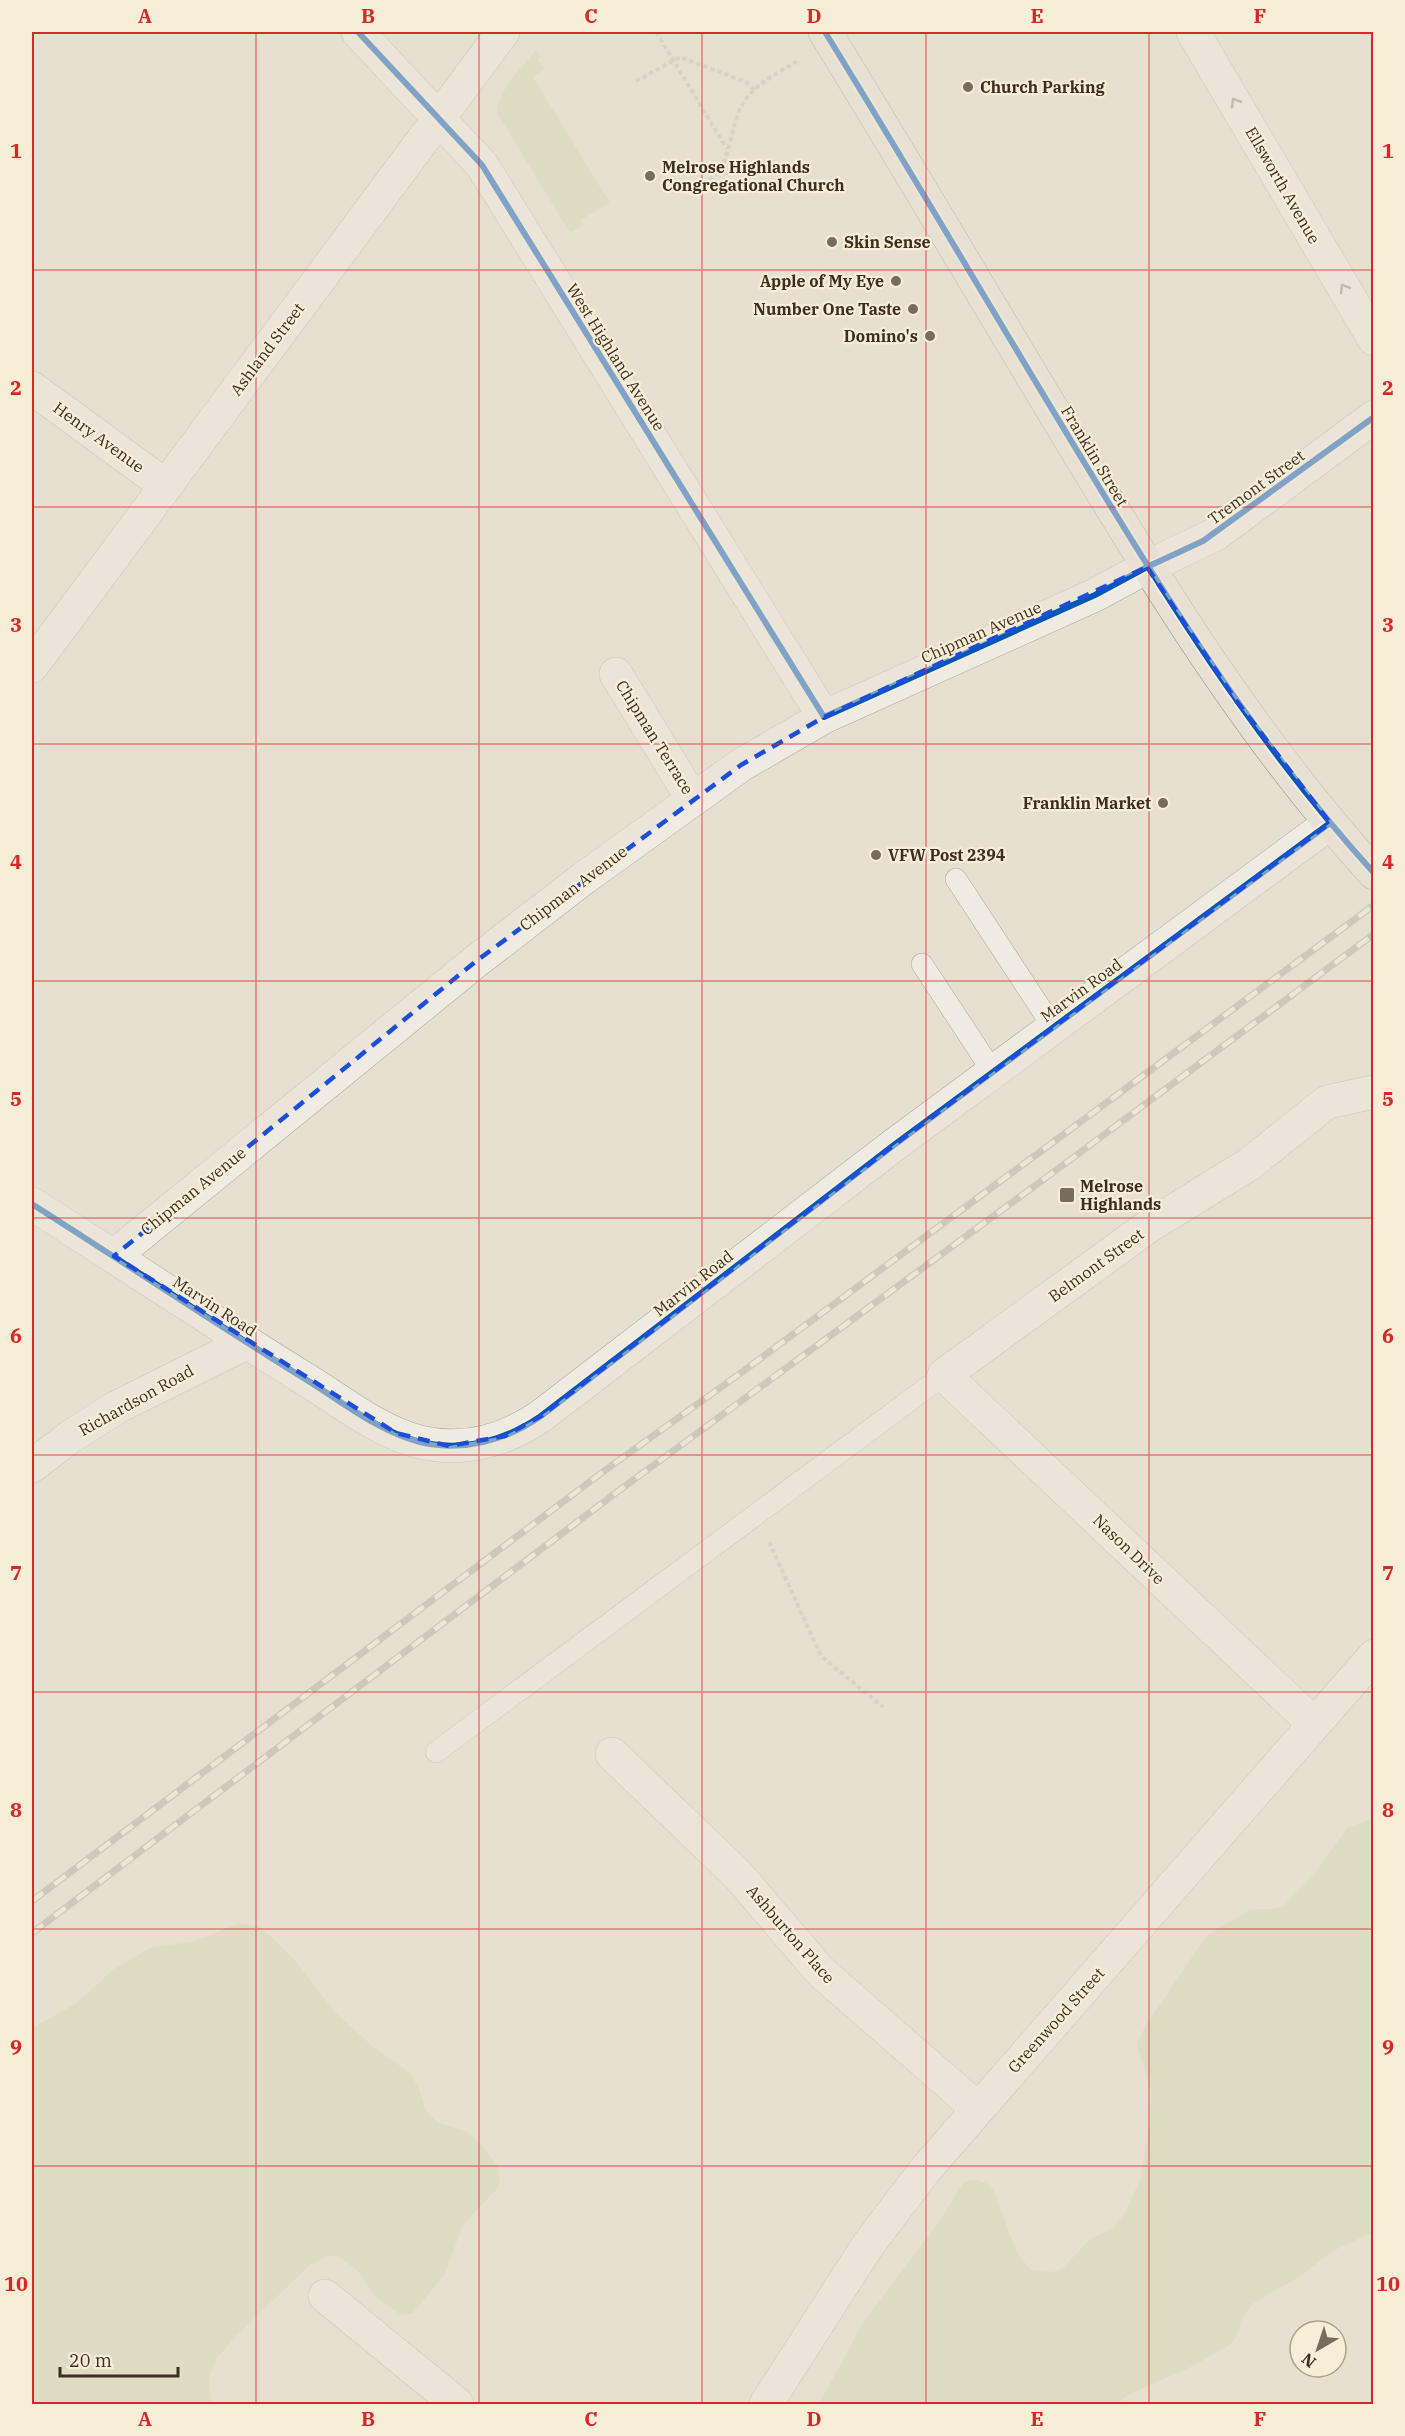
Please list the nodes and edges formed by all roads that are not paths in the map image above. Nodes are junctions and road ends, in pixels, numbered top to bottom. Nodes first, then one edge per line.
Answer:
1 (358, 32) edge
2 (503, 32) edge
3 (1193, 32) edge
4 (828, 36) edge
5 (438, 118) junction
6 (1374, 339) edge
7 (32, 388) edge
8 (1374, 417) edge
9 (166, 486) junction
10 (1146, 567) junction
11 (32, 666) edge
12 (616, 674) dead end
13 (824, 717) junction
14 (693, 800) junction
15 (1330, 823) junction
16 (1374, 873) edge
17 (956, 879) dead end
18 (922, 964) dead end
19 (1053, 1027) junction
20 (993, 1072) junction
21 (1374, 1092) edge
22 (32, 1204) edge
23 (114, 1256) junction
24 (246, 1343) junction
25 (944, 1375) junction
26 (32, 1466) edge
27 (1374, 1656) edge
28 (1314, 1724) junction
29 (436, 1752) dead end
30 (612, 1754) dead end
31 (977, 2108) junction
32 (325, 2296) dead end
33 (457, 2404) edge
34 (766, 2404) edge

1 - 5 street, West Highland Avenue
2 - 5 street, Ashland Street
6 -> 3 street, Ellsworth Avenue
4 - 10 main road, Franklin Street
5 - 9 street, Ashland Street
5 - 13 street, West Highland Avenue
7 - 9 street, Henry Avenue
8 - 10 street, Tremont Street
9 - 11 street, Ashland Street
10 - 13 street, Chipman Avenue
10 - 15 main road, Franklin Street
12 - 14 street, Chipman Terrace
13 - 14 street, Chipman Avenue
14 - 23 street, Chipman Avenue
15 - 16 main road, Franklin Street
15 - 19 street, Marvin Road
17 - 19 lane
18 - 20 lane
19 - 20 street, Marvin Road
20 - 24 street, Marvin Road
21 - 25 street, Belmont Street
22 - 23 street, Marvin Road
23 - 24 street, Marvin Road
24 - 26 street, Richardson Road
25 - 28 street, Nason Drive
25 - 29 lane
27 - 28 street, Greenwood Street
28 - 31 street, Greenwood Street
30 - 31 street, Ashburton Place
31 - 34 street, Greenwood Street
32 - 33 street

